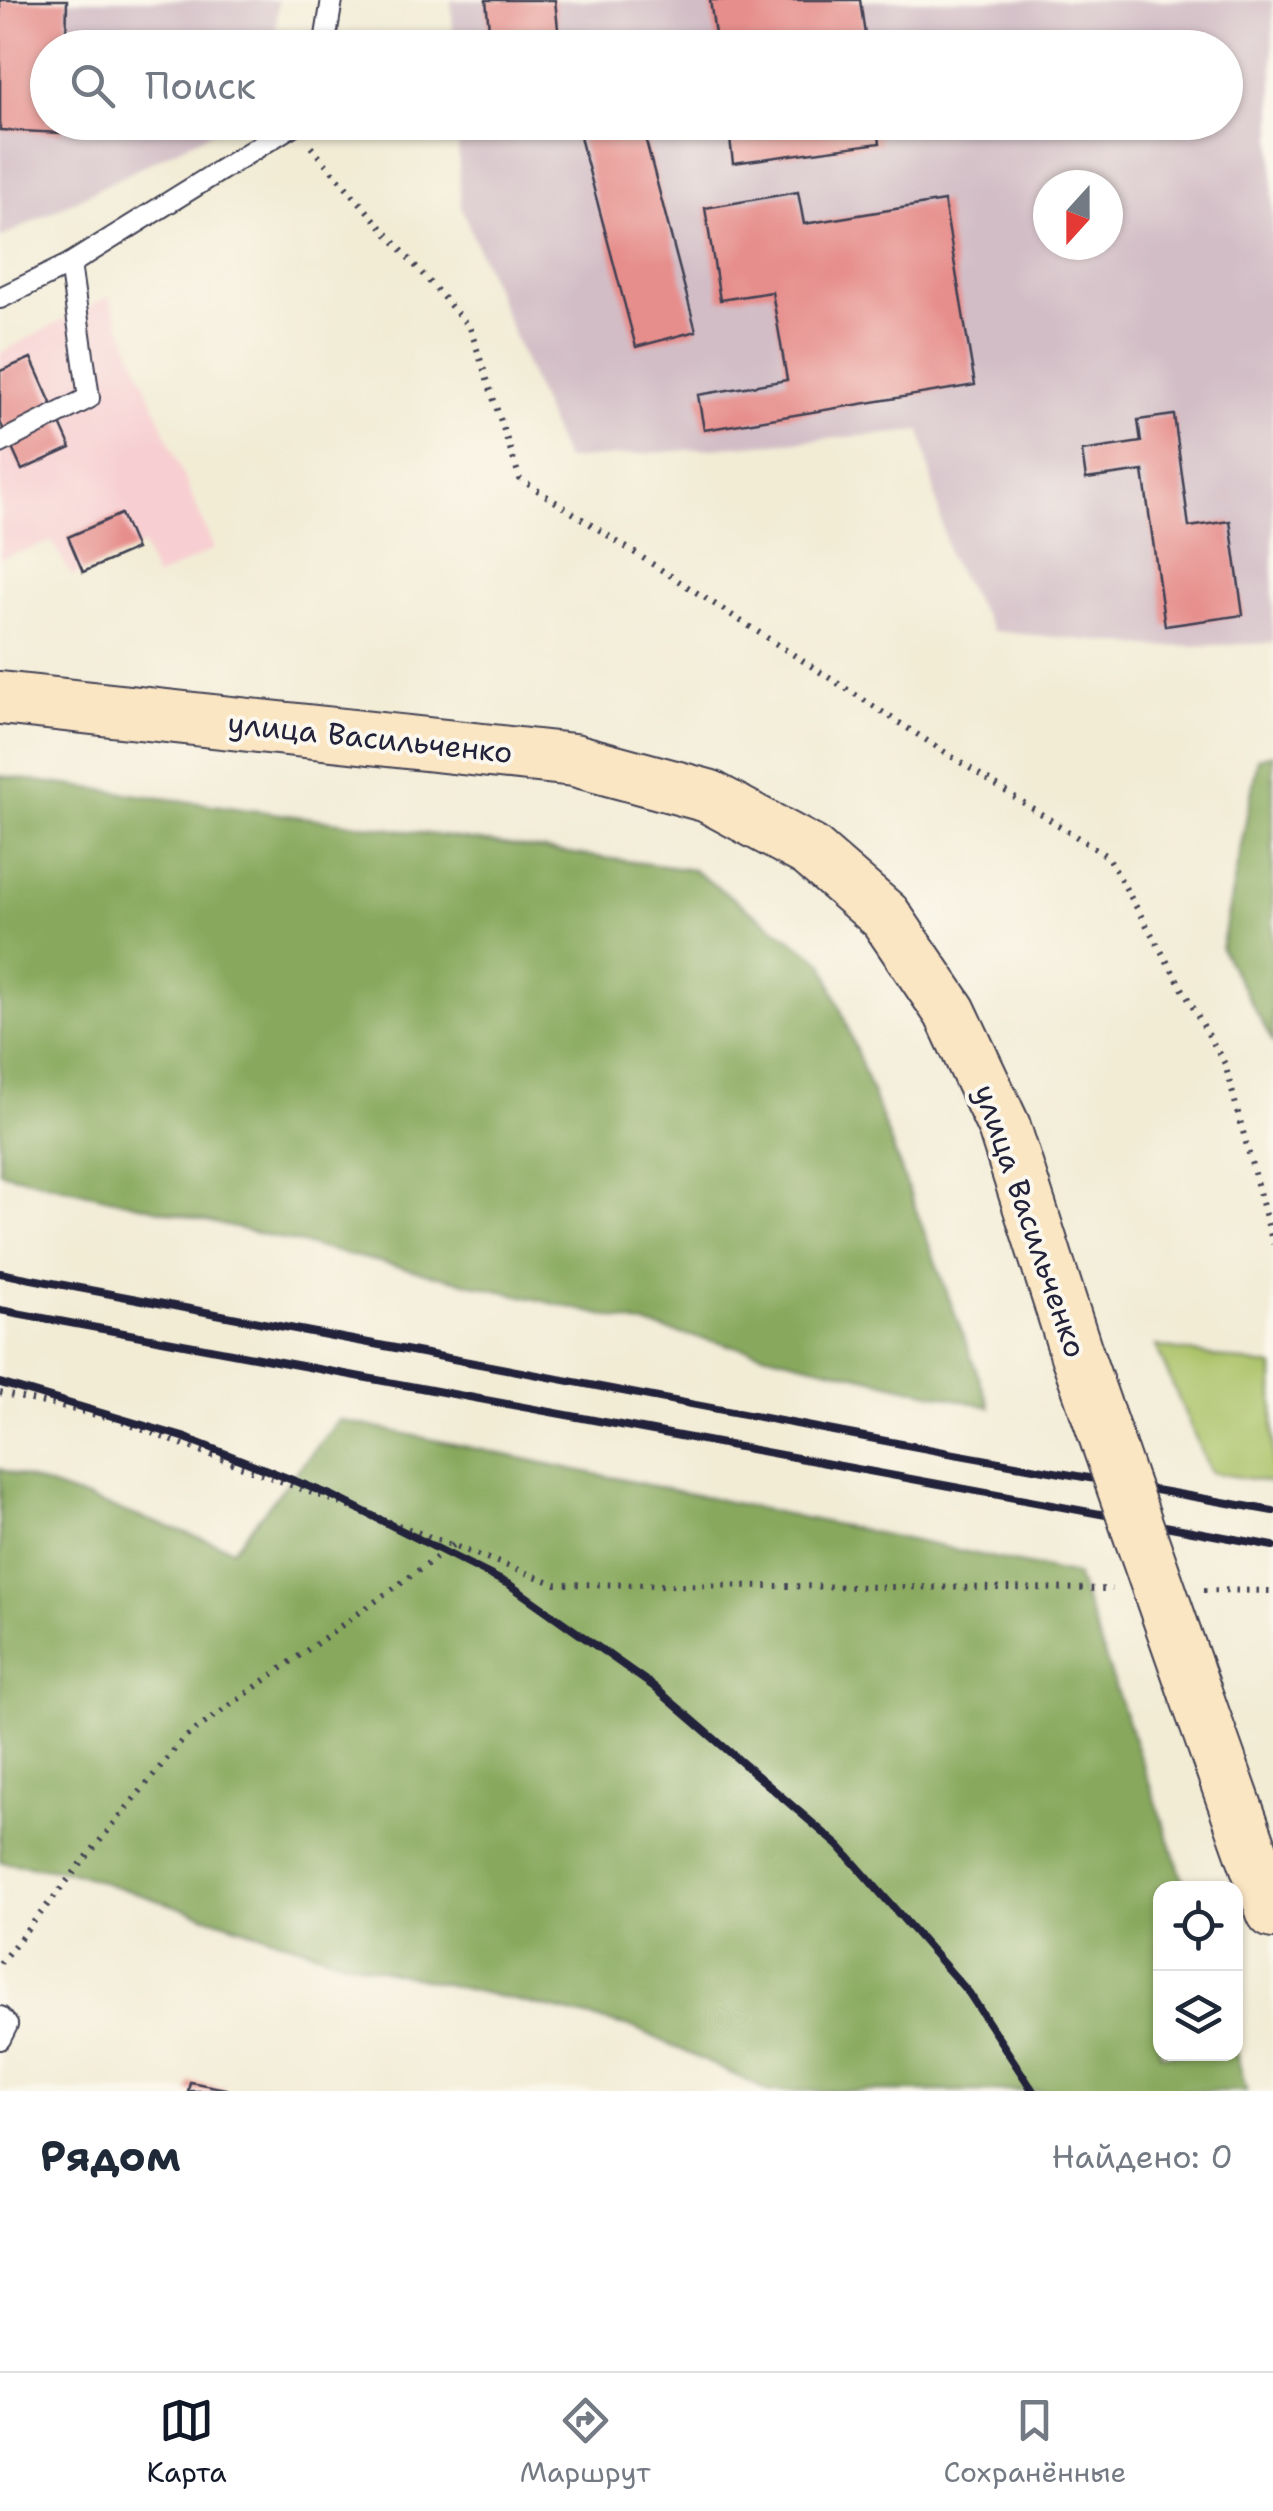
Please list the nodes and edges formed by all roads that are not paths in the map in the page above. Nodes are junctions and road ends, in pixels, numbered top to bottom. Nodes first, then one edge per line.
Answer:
1 (332, 0) edge
2 (327, 30) edge
3 (272, 140) edge
4 (70, 264) junction
5 (0, 298) edge
6 (0, 443) edge
7 (0, 698) edge
8 (1273, 1912) edge
9 (0, 2016) edge
10 (0, 2039) edge

1 - 2 lane
3 - 4 lane
4 - 5 lane
4 - 6 lane
7 - 8 main road, улица Васильченко, bridge
9 - 10 lane

